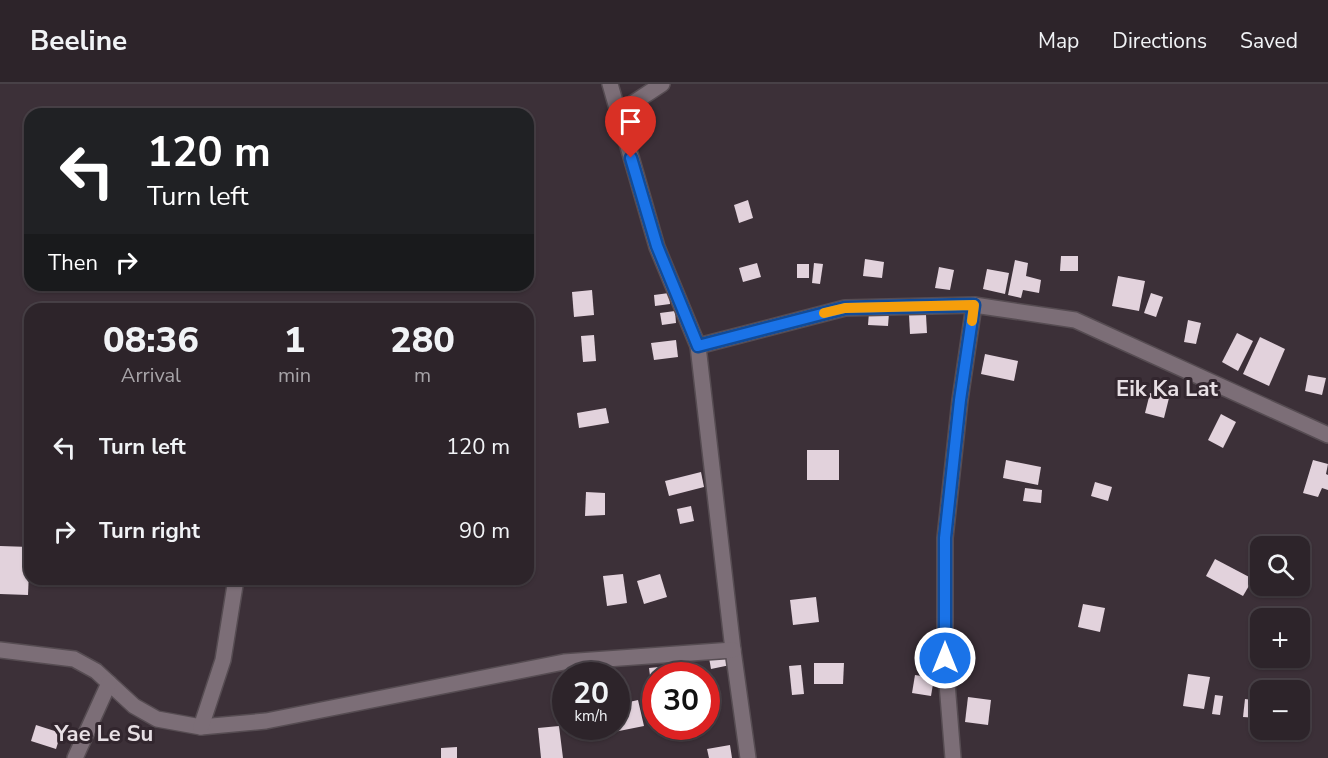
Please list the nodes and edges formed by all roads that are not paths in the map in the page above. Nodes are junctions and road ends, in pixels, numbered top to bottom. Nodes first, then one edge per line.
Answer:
1 (610, 84) edge
2 (662, 84) edge
3 (618, 113) junction
4 (974, 305) junction
5 (698, 346) junction
6 (1328, 435) edge
7 (235, 585) edge
8 (0, 650) edge
9 (734, 650) junction
10 (108, 683) junction
11 (201, 727) junction
12 (75, 758) edge
13 (748, 758) edge
14 (953, 758) edge

1 - 3 street
2 - 3 street
3 - 5 street
4 - 5 street
4 - 6 street
4 - 14 street
5 - 9 street
7 - 11 street
8 - 10 street
9 - 11 street
9 - 13 street
10 - 11 street
10 - 12 street

